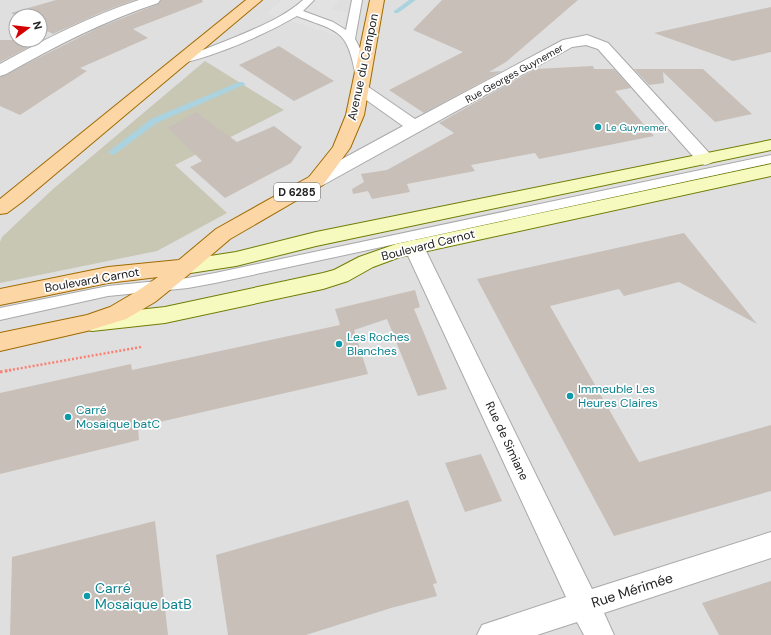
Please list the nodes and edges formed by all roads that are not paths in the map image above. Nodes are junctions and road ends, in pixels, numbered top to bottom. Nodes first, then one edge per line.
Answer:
1 (153, 0) edge
2 (254, 0) edge
3 (309, 0) edge
4 (357, 0) edge
5 (377, 0) edge
6 (296, 12) junction
7 (350, 39) junction
8 (183, 60) junction
9 (0, 71) edge
10 (362, 84) junction
11 (415, 127) junction
12 (771, 145) edge
13 (705, 159) junction
14 (771, 159) edge
15 (771, 170) edge
16 (316, 182) junction
17 (8, 203) edge
18 (0, 214) edge
19 (414, 247) junction
20 (184, 267) junction
21 (161, 286) junction
22 (0, 297) edge
23 (0, 314) edge
24 (87, 323) junction
25 (0, 342) edge
26 (771, 545) edge
27 (584, 605) junction
28 (492, 635) edge
29 (599, 635) edge

1 - 9 street
2 - 8 main road
3 - 6 lane
4 - 7 lane
5 - 10 main road, Avenue du Campon / D 6285
6 - 7 lane
6 - 8 lane
7 - 10 lane
8 - 17 main road
10 - 11 street
10 - 16 main road, Avenue du Campon / D 6285
11 - 13 street, Rue Georges Guynemer
11 - 16 street, Rue Georges Guynemer
12 - 13 main road, Boulevard Carnot
13 - 20 main road, Boulevard Carnot
14 - 21 lane
15 - 19 main road, Boulevard Carnot
16 - 20 main road, Avenue du Campon / D 6285
17 - 18 main road
19 - 24 main road, Boulevard Carnot
19 - 27 street, Rue de Simiane
20 - 21 main road, Boulevard Carnot
20 - 22 main road, Boulevard Carnot
21 - 23 lane
21 - 24 main road, Boulevard Carnot
24 - 25 main road, Boulevard Carnot
26 - 27 street, Rue Mérimée
27 - 28 street, Rue Mérimée
27 - 29 street, Rue de Simiane

